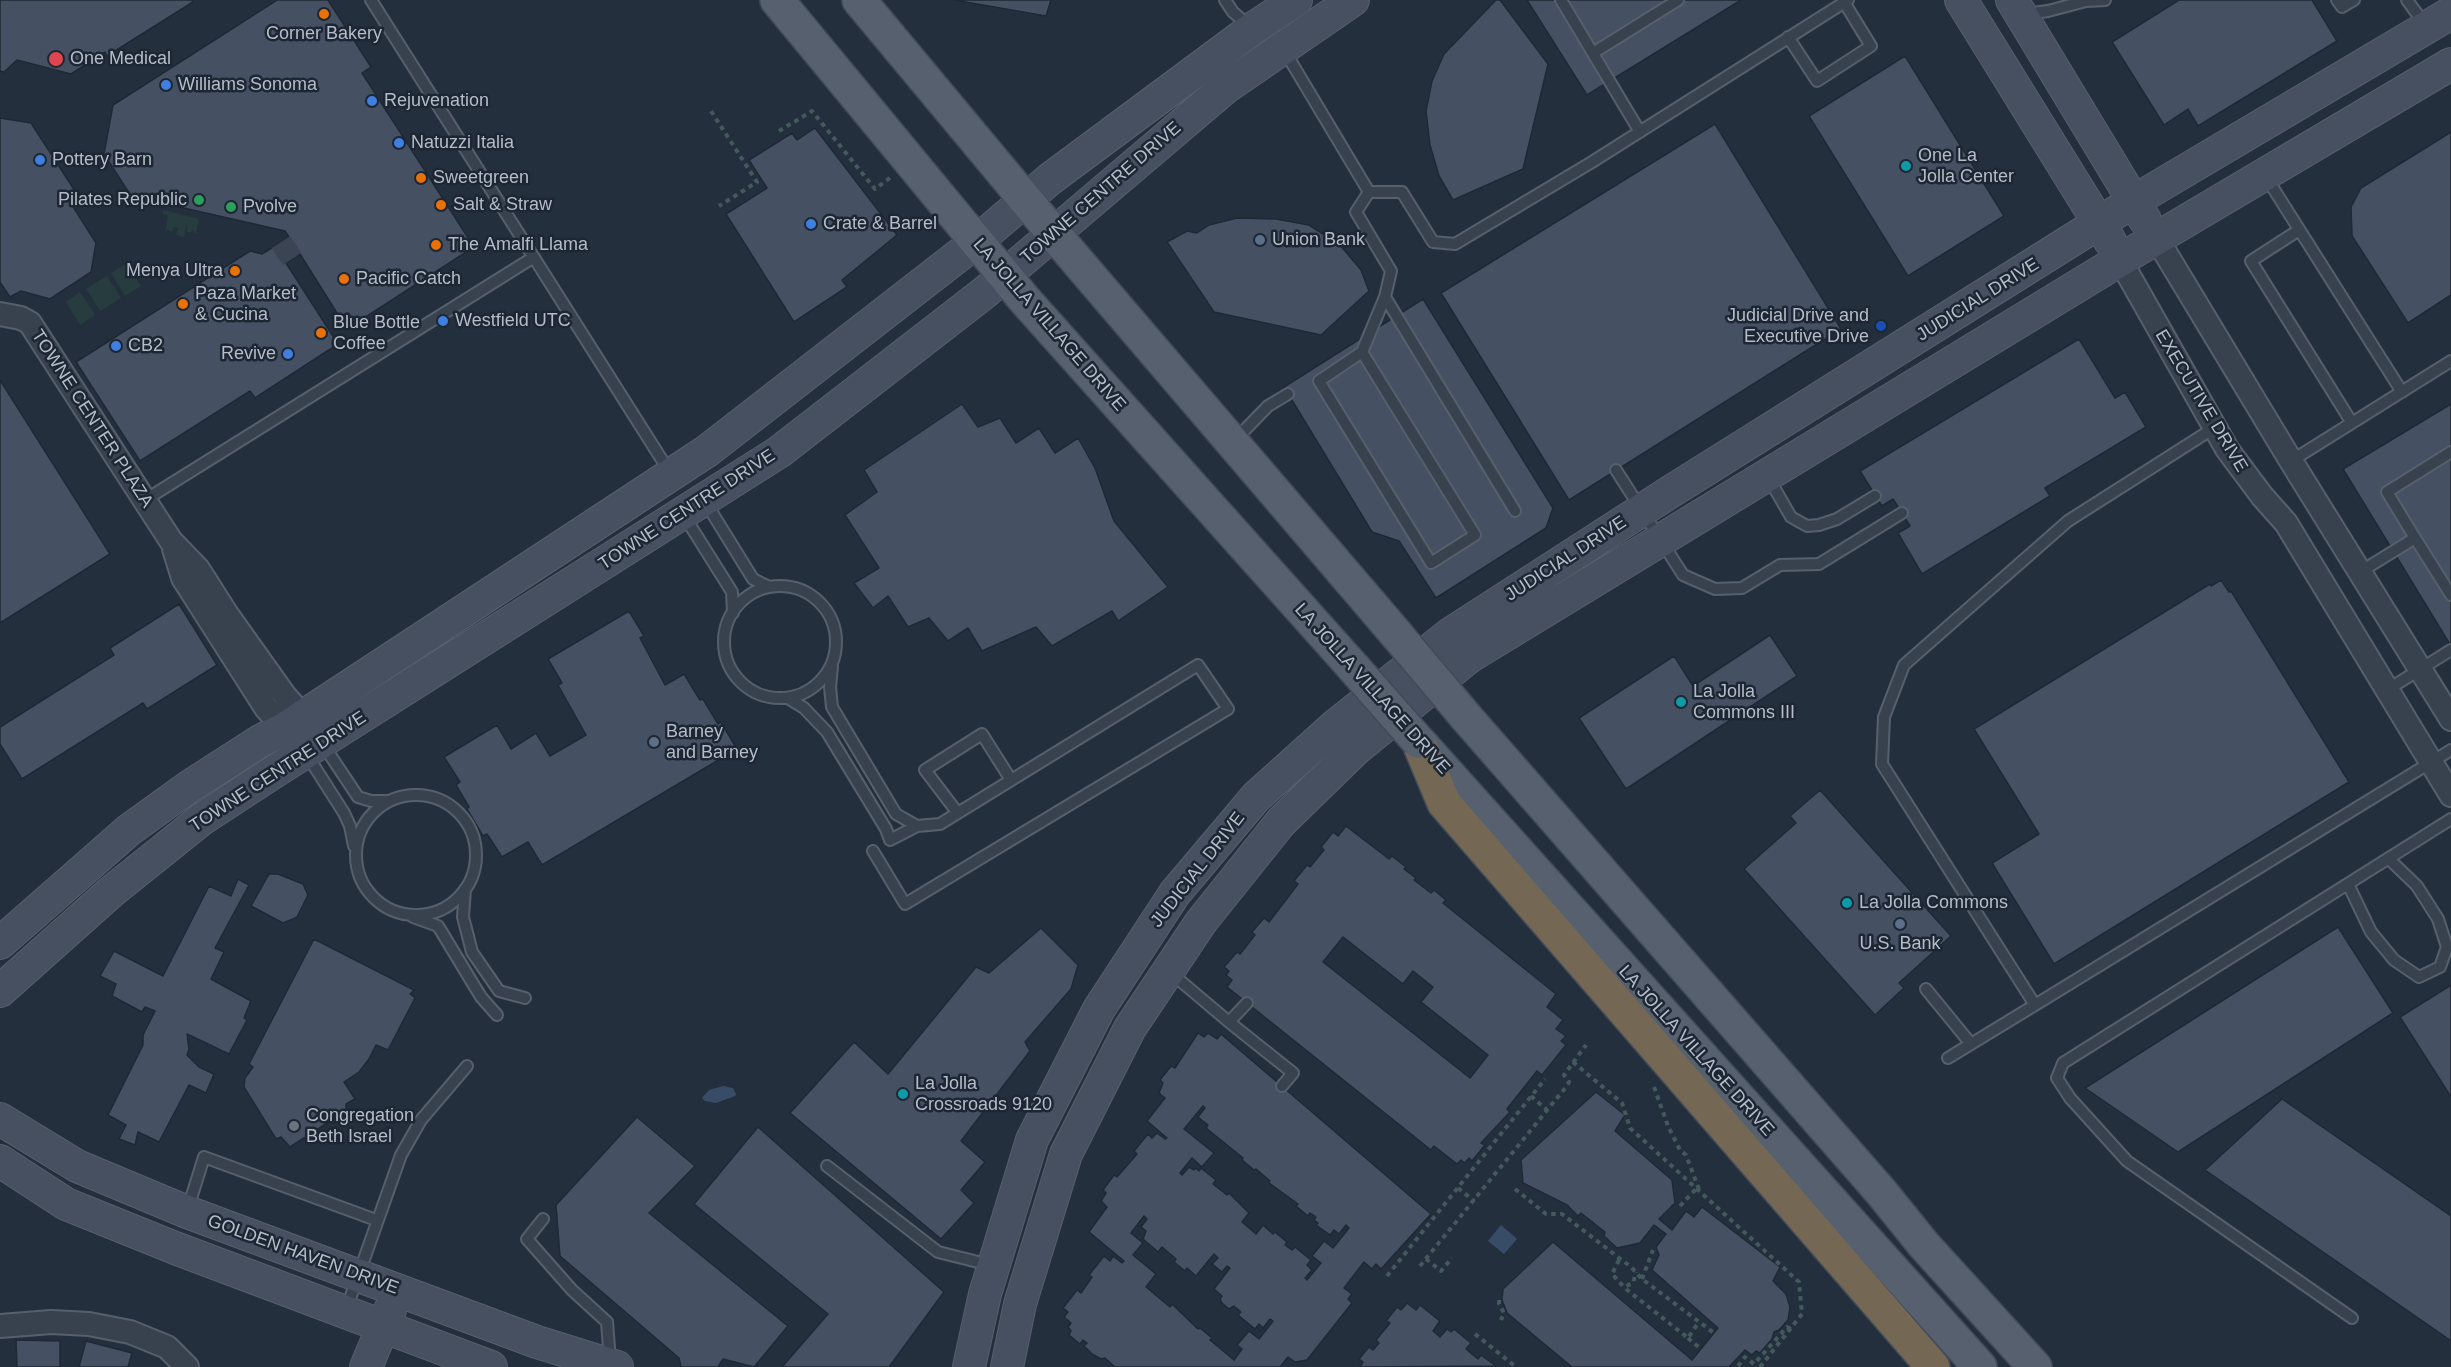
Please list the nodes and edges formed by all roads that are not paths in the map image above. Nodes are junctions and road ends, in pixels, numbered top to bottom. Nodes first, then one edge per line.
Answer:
1 (371, 0) edge
2 (777, 0) edge
3 (858, 0) edge
4 (1225, 0) edge
5 (1296, 0) edge
6 (1353, 0) edge
7 (1561, 0) edge
8 (1678, 0) edge
9 (1961, 0) edge
10 (2105, 0) edge
11 (2337, 0) edge
12 (2354, 0) edge
13 (2407, 0) edge
14 (1846, 1) edge
15 (2017, 7) edge
16 (2439, 21) edge
17 (1252, 29) junction
18 (1788, 37) junction
19 (1282, 47) junction
20 (1593, 53) junction
21 (2451, 64) edge
22 (1640, 132) junction
23 (2264, 175) junction
24 (1370, 192) junction
25 (1025, 200) junction
26 (2134, 201) junction
27 (2101, 223) junction
28 (2299, 230) junction
29 (1054, 234) junction
30 (2157, 239) junction
31 (976, 242) junction
32 (534, 257) junction
33 (2120, 260) junction
34 (1005, 275) junction
35 (1385, 297) junction
36 (0, 314) edge
37 (1362, 352) junction
38 (828, 357) junction
39 (2451, 361) edge
40 (2402, 392) junction
41 (1288, 394) dead end
42 (2352, 423) junction
43 (2214, 428) junction
44 (1233, 443) junction
45 (2451, 452) edge
46 (2291, 461) junction
47 (1616, 470) dead end
48 (672, 475) junction
49 (1768, 477) junction
50 (1875, 496) dead end
51 (146, 500) junction
52 (694, 507) junction
53 (1642, 510) junction
54 (1515, 511) dead end
55 (1902, 513) dead end
56 (2415, 538) junction
57 (1662, 542) junction
58 (2360, 572) junction
59 (767, 586) junction
60 (2451, 595) edge
61 (733, 613) junction
62 (2451, 650) edge
63 (832, 665) junction
64 (2420, 669) junction
65 (2387, 690) junction
66 (788, 698) junction
67 (2451, 719) edge
68 (306, 733) junction
69 (1419, 741) junction
70 (2451, 750) edge
71 (2431, 763) junction
72 (1011, 780) junction
73 (2451, 795) edge
74 (388, 801) junction
75 (957, 813) junction
76 (2451, 819) edge
77 (917, 826) junction
78 (873, 851) dead end
79 (356, 852) junction
80 (2389, 859) junction
81 (2348, 884) junction
82 (465, 889) junction
83 (396, 911) junction
84 (0, 943) edge
85 (1168, 971) junction
86 (1926, 989) dead end
87 (0, 991) edge
88 (525, 998) dead end
89 (1247, 1003) dead end
90 (2035, 1005) junction
91 (497, 1015) dead end
92 (1230, 1022) junction
93 (1971, 1044) junction
94 (1948, 1058) dead end
95 (467, 1066) dead end
96 (1281, 1086) dead end
97 (0, 1119) edge
98 (0, 1161) edge
99 (827, 1166) dead end
100 (187, 1212) junction
101 (543, 1219) dead end
102 (376, 1220) junction
103 (993, 1266) junction
104 (358, 1275) junction
105 (399, 1290) junction
106 (345, 1313) junction
107 (2352, 1318) dead end
108 (0, 1326) edge
109 (383, 1327) junction
110 (614, 1366) edge
111 (188, 1367) edge
112 (366, 1367) edge
113 (491, 1367) edge
114 (969, 1367) edge
115 (1007, 1367) edge
116 (1933, 1367) edge
117 (1980, 1367) edge
118 (2036, 1367) edge

1 - 32 lane
2 - 31 main road, LA JOLLA VILLAGE DRIVE
3 - 25 main road
4 - 17 lane
5 - 17 street, TOWNE CENTRE DRIVE
6 - 19 street, TOWNE CENTRE DRIVE
7 - 20 lane
8 - 20 lane
9 - 27 street, EXECUTIVE DRIVE
10 - 15 lane
11 - 12 lane
13 - 16 lane
14 - 18 lane
14 - 18 lane
15 - 26 street
16 - 26 street, JUDICIAL DRIVE
17 - 25 street, TOWNE CENTRE DRIVE
18 - 22 lane
19 - 24 lane
19 - 29 street, TOWNE CENTRE DRIVE
20 - 22 lane
21 - 23 street, JUDICIAL DRIVE
22 - 24 lane
23 - 28 lane
23 - 30 street, JUDICIAL DRIVE
24 - 35 lane
25 - 29 main road
25 - 31 street, TOWNE CENTRE DRIVE
26 - 27 street, JUDICIAL DRIVE
26 - 30 street
27 - 33 street, EXECUTIVE DRIVE
27 - 53 street, JUDICIAL DRIVE
28 - 40 lane
28 - 42 lane
29 - 34 street, TOWNE CENTRE DRIVE
29 - 44 main road
30 - 33 street, JUDICIAL DRIVE
30 - 46 street
31 - 34 main road, LA JOLLA VILLAGE DRIVE
31 - 38 street, TOWNE CENTRE DRIVE
32 - 48 lane
32 - 51 lane
33 - 43 street, EXECUTIVE DRIVE
33 - 49 street, JUDICIAL DRIVE
34 - 52 street, TOWNE CENTRE DRIVE
34 - 69 main road, LA JOLLA VILLAGE DRIVE, bridge
35 - 37 lane
35 - 54 lane
36 - 51 street, TOWNE CENTER PLAZA
37 - 37 lane
38 - 48 street, TOWNE CENTRE DRIVE
38 - 52 street
39 - 40 lane
40 - 42 lane
41 - 44 lane
42 - 46 lane
43 - 65 street, EXECUTIVE DRIVE
43 - 90 lane
44 - 118 main road, bridge
45 - 56 lane
46 - 58 street
47 - 53 lane
48 - 68 street, TOWNE CENTRE DRIVE
49 - 50 lane
49 - 57 street, JUDICIAL DRIVE
51 - 68 street, TOWNE CENTER PLAZA
52 - 59 lane
52 - 61 lane
52 - 68 street, TOWNE CENTRE DRIVE
53 - 57 lane
53 - 103 street, JUDICIAL DRIVE
55 - 57 lane
56 - 58 lane
56 - 60 lane
57 - 85 street, JUDICIAL DRIVE
58 - 64 street
59 - 61 lane
59 - 63 lane
61 - 66 lane
62 - 64 lane
63 - 66 lane
63 - 77 lane
64 - 65 lane
64 - 67 street
65 - 71 street, EXECUTIVE DRIVE
66 - 77 lane
68 - 74 lane
68 - 79 lane
68 - 84 street, TOWNE CENTRE DRIVE
68 - 87 street, TOWNE CENTRE DRIVE
69 - 116 highway
69 - 117 main road, LA JOLLA VILLAGE DRIVE
70 - 71 lane
71 - 73 street, EXECUTIVE DRIVE
71 - 90 lane
72 - 75 lane
72 - 75 lane
72 - 78 lane
74 - 79 lane
74 - 82 lane
75 - 77 lane
76 - 80 lane
79 - 83 lane
80 - 81 lane
80 - 81 lane
81 - 107 lane
82 - 83 lane
82 - 88 lane
83 - 91 lane
85 - 92 lane
85 - 115 street, JUDICIAL DRIVE
86 - 93 lane
89 - 92 lane
90 - 93 lane
92 - 96 lane
93 - 94 lane
95 - 102 lane
97 - 100 street, GOLDEN HAVEN DRIVE
98 - 106 street, GOLDEN HAVEN DRIVE
99 - 103 lane
100 - 102 lane
100 - 104 street, GOLDEN HAVEN DRIVE
101 - 110 lane
102 - 104 lane
103 - 114 street, JUDICIAL DRIVE
104 - 105 street, GOLDEN HAVEN DRIVE
104 - 106 lane
105 - 109 street
105 - 110 street, GOLDEN HAVEN DRIVE
106 - 109 street, GOLDEN HAVEN DRIVE
108 - 111 street
109 - 112 street
109 - 113 street, GOLDEN HAVEN DRIVE

